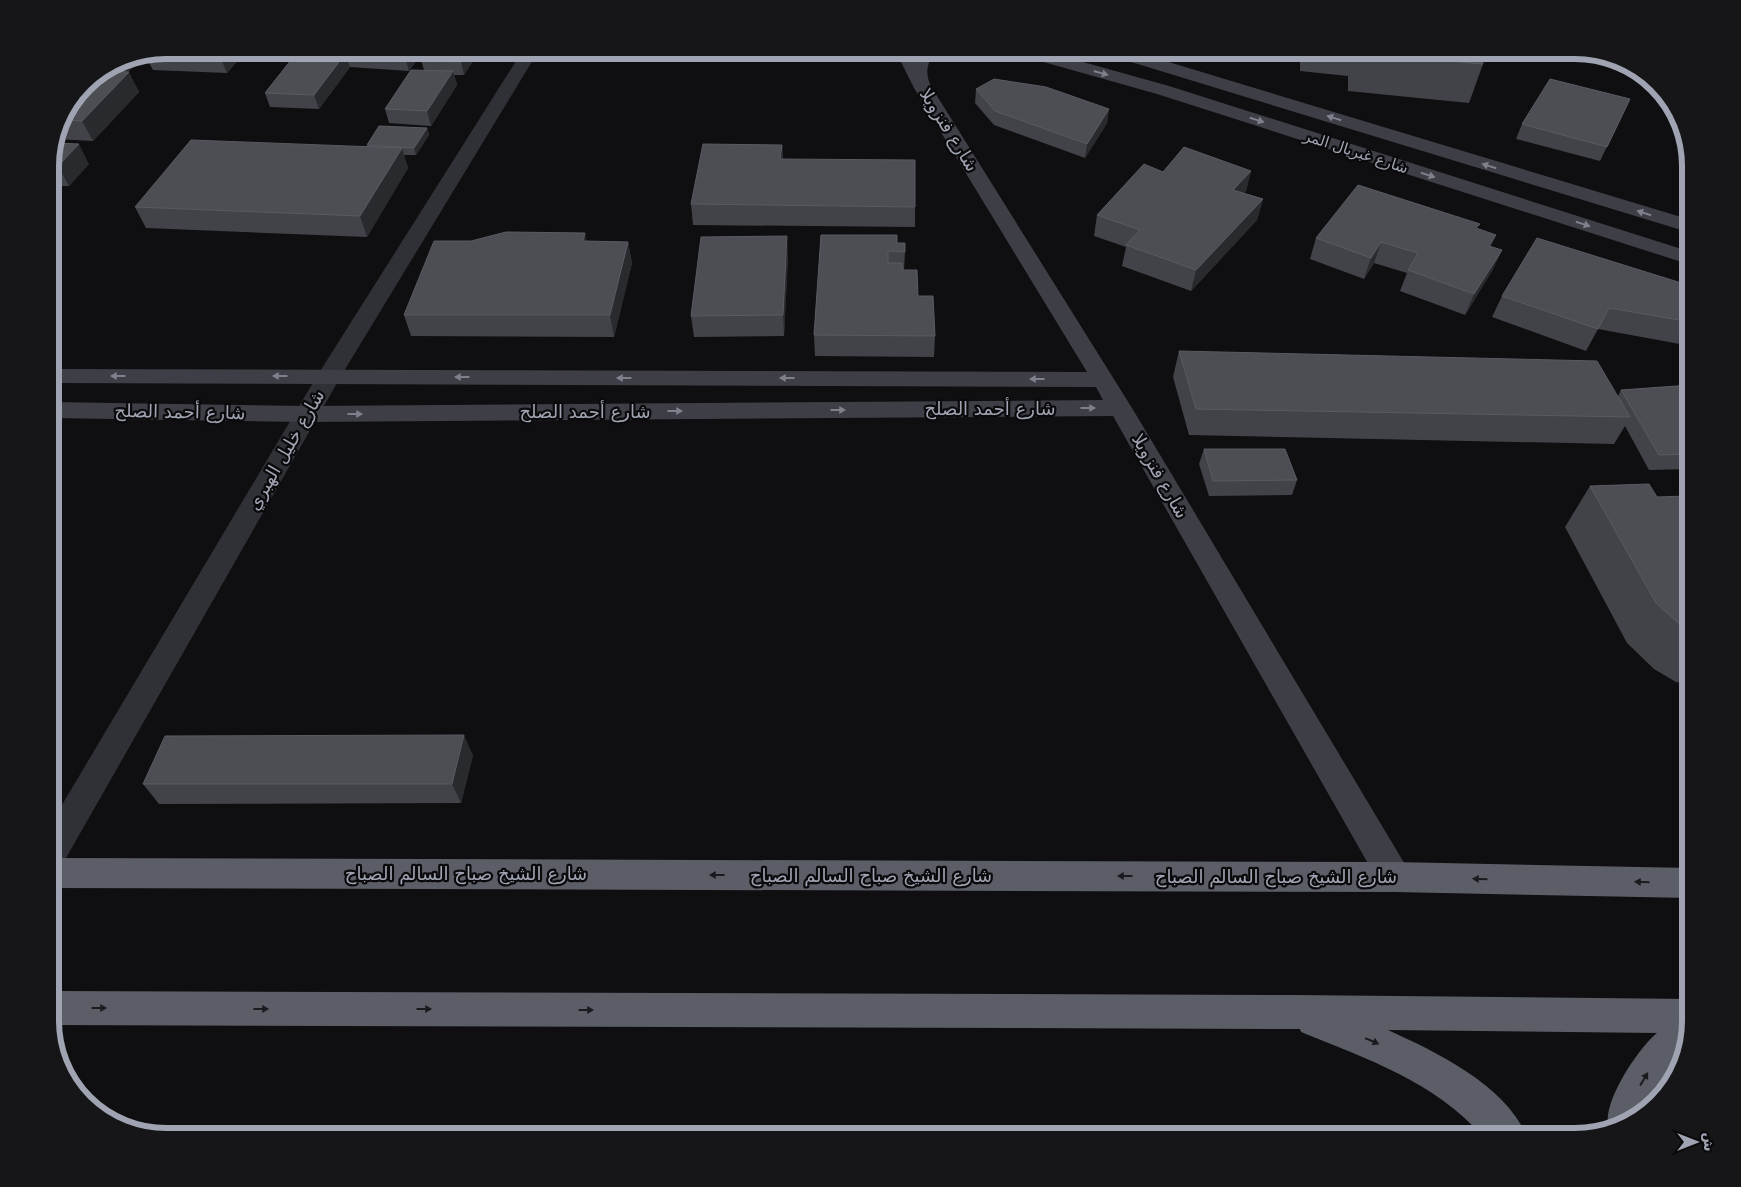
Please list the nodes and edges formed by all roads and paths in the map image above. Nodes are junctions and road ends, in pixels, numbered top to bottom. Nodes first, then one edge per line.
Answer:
1 (525, 59) edge
2 (908, 59) edge
3 (921, 59) edge
4 (1052, 59) edge
5 (1141, 59) edge
6 (918, 80) junction
7 (1682, 224) edge
8 (1682, 256) edge
9 (59, 376) edge
10 (329, 376) junction
11 (1103, 380) junction
12 (1120, 408) junction
13 (59, 410) edge
14 (307, 414) junction
15 (59, 840) edge
16 (59, 873) edge
17 (1394, 877) junction
18 (1682, 883) edge
19 (59, 1008) edge
20 (1294, 1012) junction
21 (1682, 1016) edge
22 (1681, 1038) edge
23 (1629, 1114) edge
24 (1499, 1128) edge

1 - 10 street, شارع خليل الهبري
2 - 6 street, شارع فنزويلا
3 - 6 street, شارع فنزويلا
4 -> 8 street, شارع غبريال المر
7 -> 5 street, شارع غبريال المر
6 - 11 street, شارع فنزويلا
10 -> 9 street, شارع أحمد الصلح
11 -> 10 street, شارع أحمد الصلح
10 - 14 street, شارع خليل الهبري
11 - 12 street, شارع فنزويلا
14 -> 12 street, شارع أحمد الصلح
12 - 17 street, شارع فنزويلا
13 - 14 street, شارع أحمد الصلح
14 - 15 street, شارع خليل الهبري
17 -> 16 highway, شارع الشيخ صباح السالم الصباح
18 -> 17 highway, شارع الشيخ صباح السالم الصباح
19 -> 20 highway
20 - 21 highway
20 -> 24 highway
23 -> 22 highway

